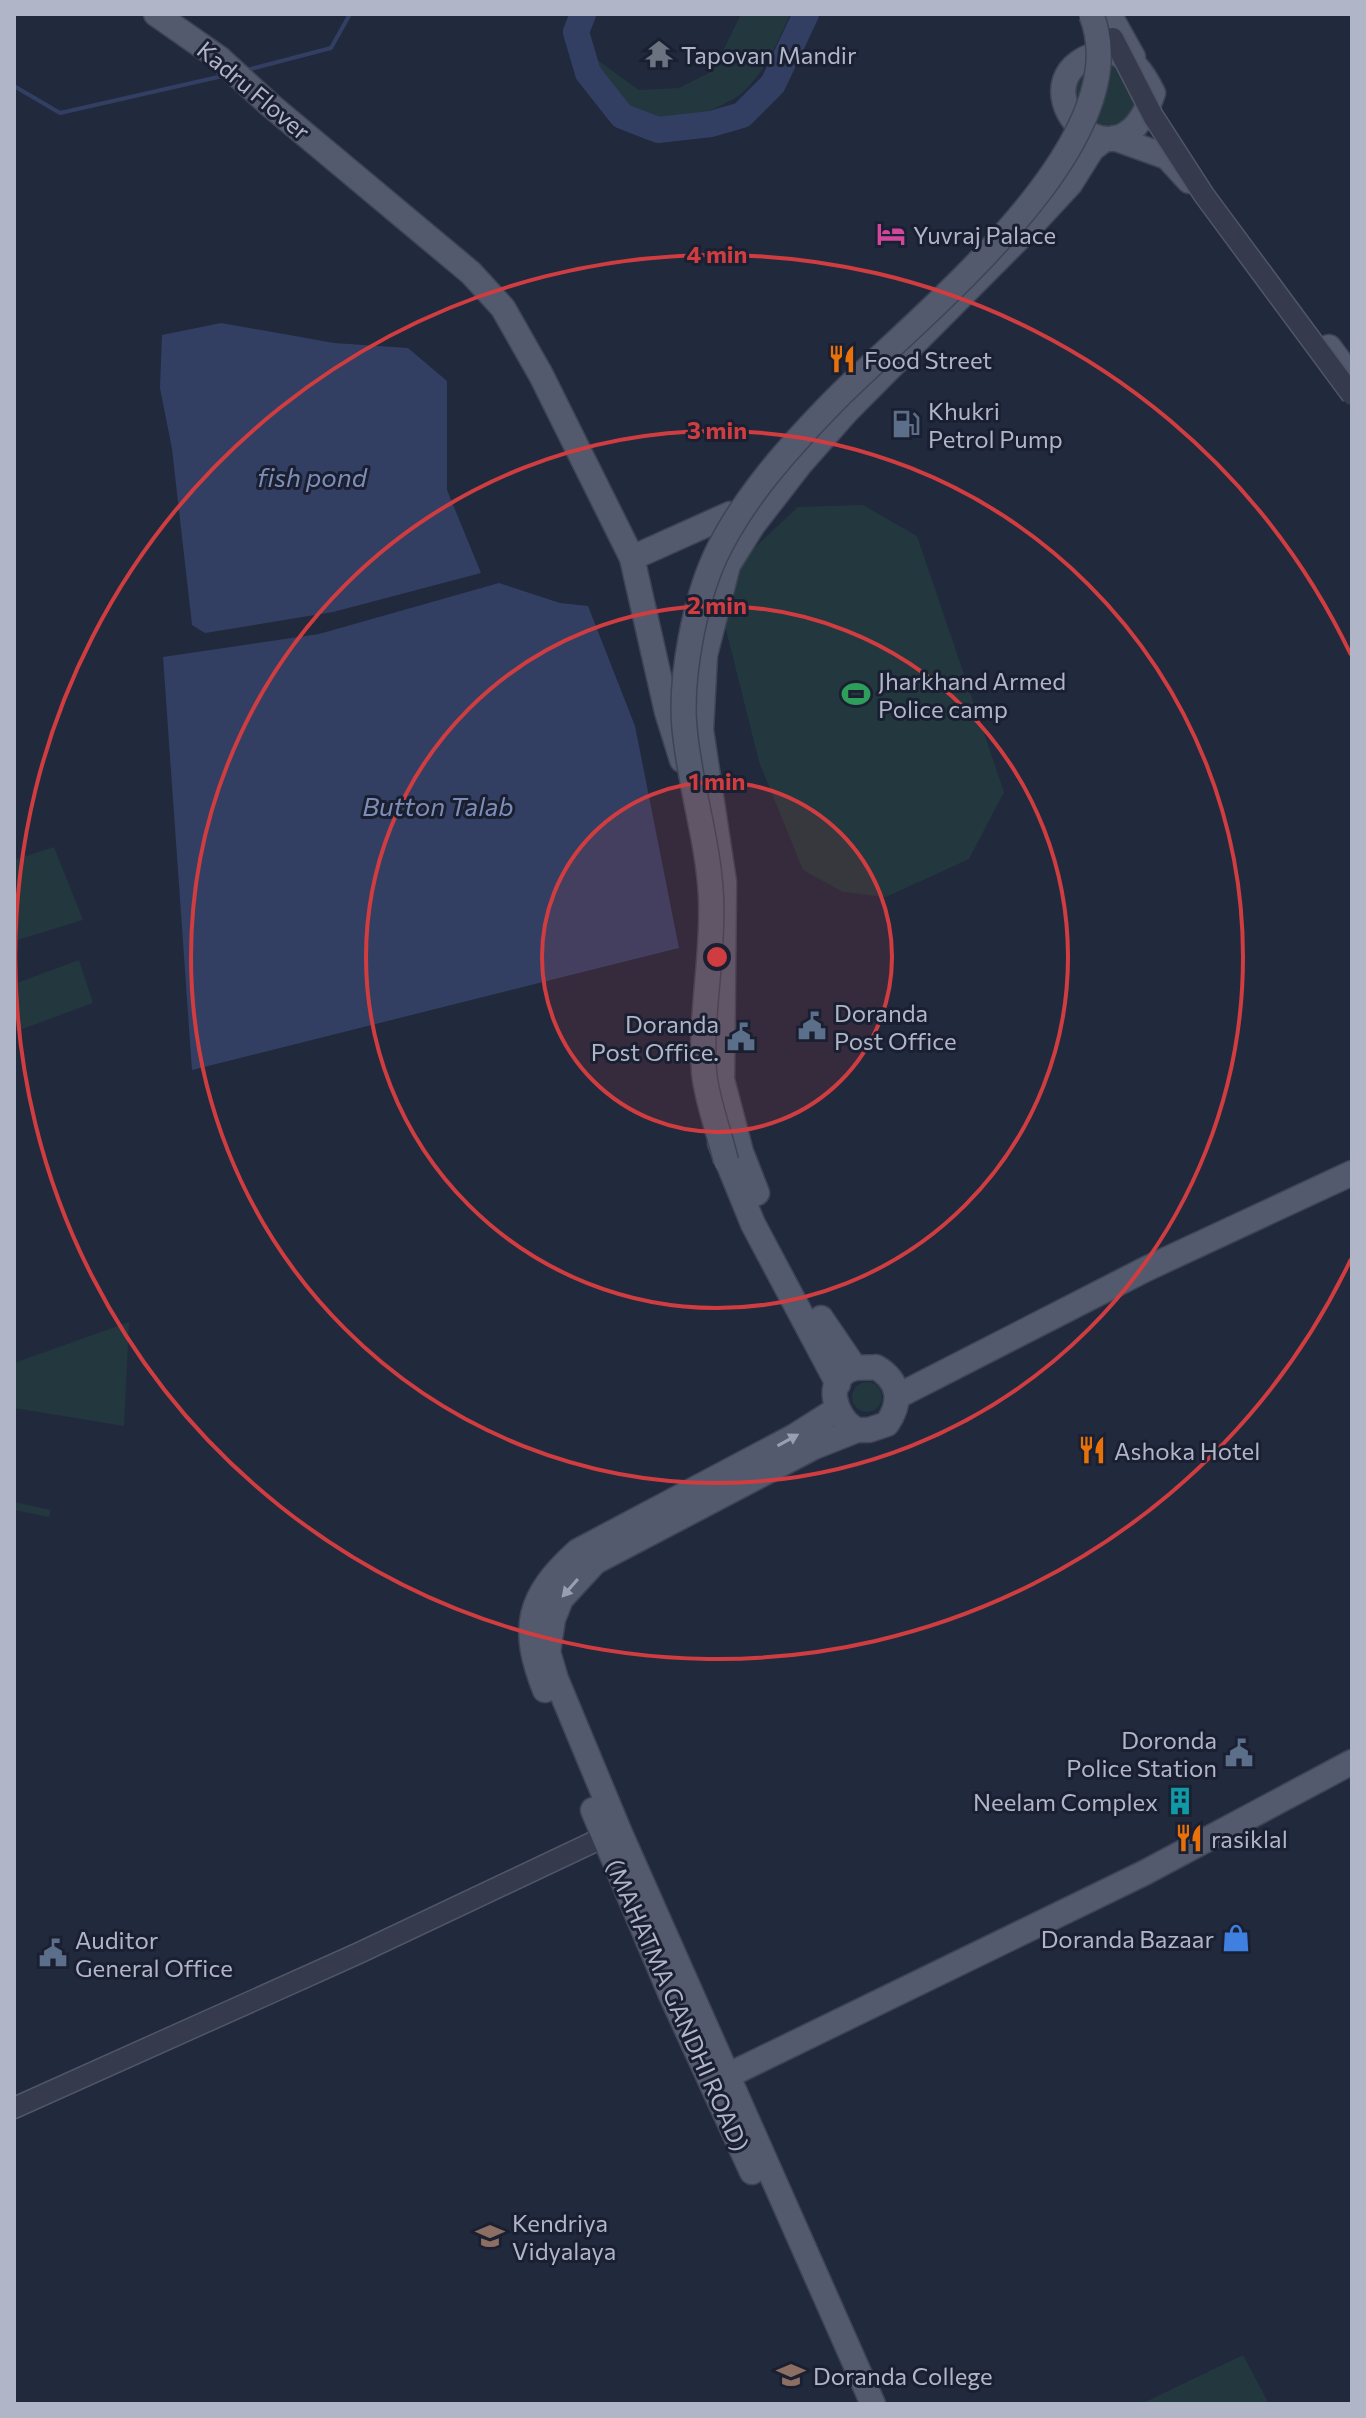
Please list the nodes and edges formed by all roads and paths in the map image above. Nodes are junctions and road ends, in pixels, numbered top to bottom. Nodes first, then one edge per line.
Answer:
1 (156, 14) edge
2 (1094, 18) edge
3 (1091, 54) junction
4 (1153, 94) junction
5 (1071, 121) junction
6 (1110, 138) junction
7 (1352, 378) edge
8 (1352, 395) edge
9 (1352, 407) edge
10 (730, 514) junction
11 (632, 558) junction
12 (689, 780) junction
13 (734, 1156) junction
14 (1352, 1173) edge
15 (847, 1376) junction
16 (898, 1396) junction
17 (836, 1410) junction
18 (857, 1430) junction
19 (1352, 1762) edge
20 (612, 1835) junction
21 (729, 2075) junction
22 (14, 2108) edge
23 (855, 2404) edge
24 (873, 2404) edge

1 - 11 main road, Kadru Flover
2 - 3 main road
2 - 4 main road
2 - 8 street, bridge
2 - 13 main road, bridge
2 - 13 main road, bridge
3 - 4 main road
3 - 5 main road
4 - 6 main road
4 - 7 main road
5 - 6 main road
5 - 10 main road
6 - 9 main road
6 - 13 main road
10 - 11 main road
10 - 12 main road
11 - 12 main road, Kadru Flover
12 - 13 main road
13 - 15 main road
14 - 16 main road
15 - 16 main road
15 - 17 main road
16 - 18 main road
17 - 18 main road
20 -> 17 main road, (MAHATMA GANDHI ROAD)
18 -> 20 main road
19 - 21 main road
20 - 21 main road
20 - 22 street
20 - 23 main road, (MAHATMA GANDHI ROAD)
21 - 24 main road

